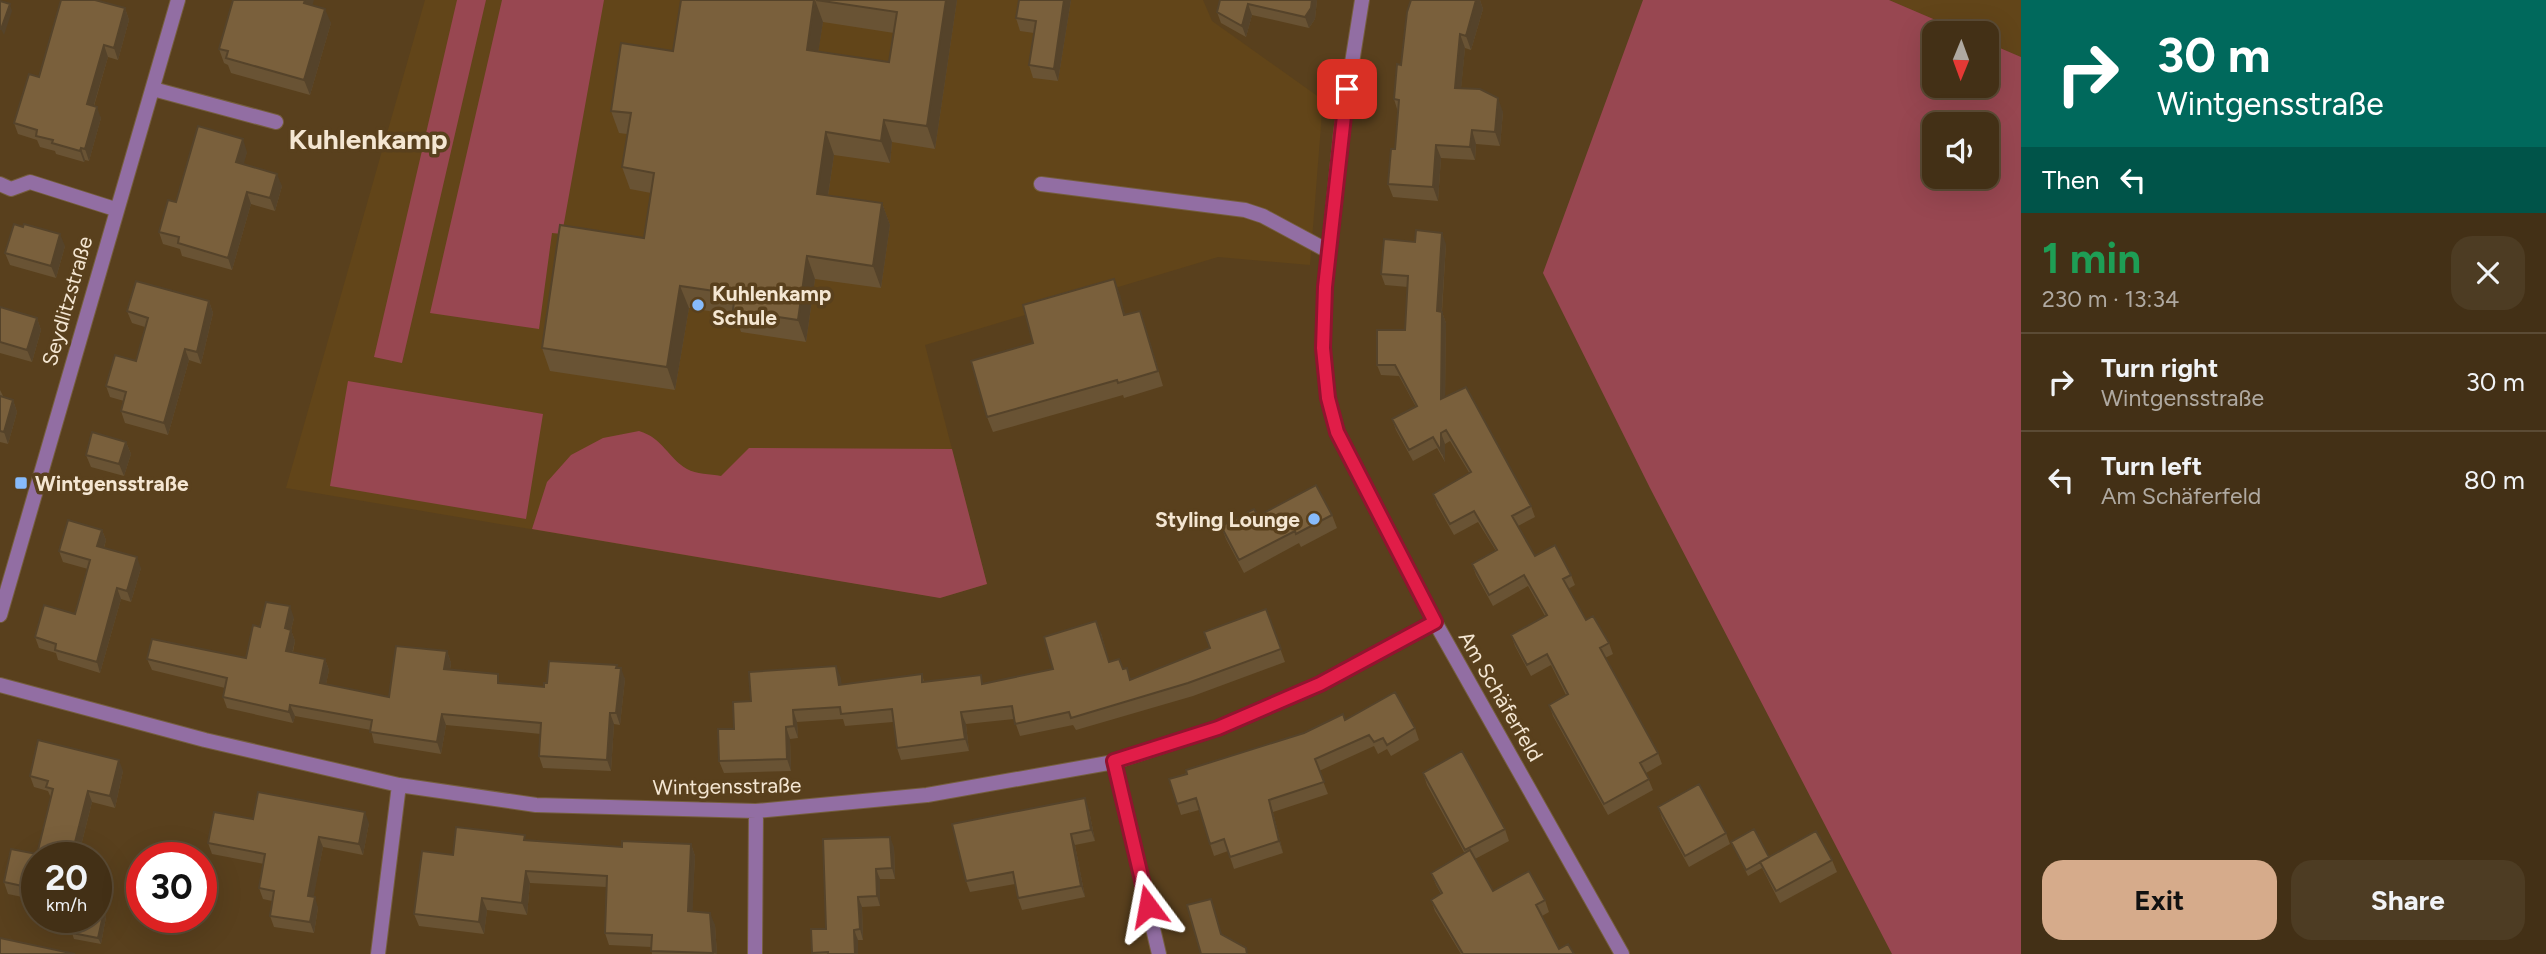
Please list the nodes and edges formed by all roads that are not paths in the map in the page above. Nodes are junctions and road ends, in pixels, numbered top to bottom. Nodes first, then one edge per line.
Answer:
1 (178, 0) edge
2 (1362, 0) edge
3 (153, 89) junction
4 (276, 122) dead end
5 (0, 184) edge
6 (1041, 184) dead end
7 (116, 209) junction
8 (1328, 251) junction
9 (0, 615) edge
10 (1435, 622) junction
11 (0, 685) edge
12 (1114, 761) junction
13 (399, 785) junction
14 (756, 811) junction
15 (378, 954) edge
16 (755, 954) edge
17 (1159, 954) edge
18 (1622, 954) edge

1 - 3 street, Seydlitzstraße
2 - 8 street, Am Schäferfeld
3 - 4 street
3 - 7 street, Seydlitzstraße
5 - 7 street
6 - 8 street
7 - 9 street, Seydlitzstraße
8 - 10 street, Am Schäferfeld
10 - 12 street, Wintgensstraße
10 - 18 street, Am Schäferfeld
11 - 13 street, Wintgensstraße
12 - 14 street, Wintgensstraße
12 - 17 street
13 - 14 street, Wintgensstraße
13 - 15 street
14 - 16 street

